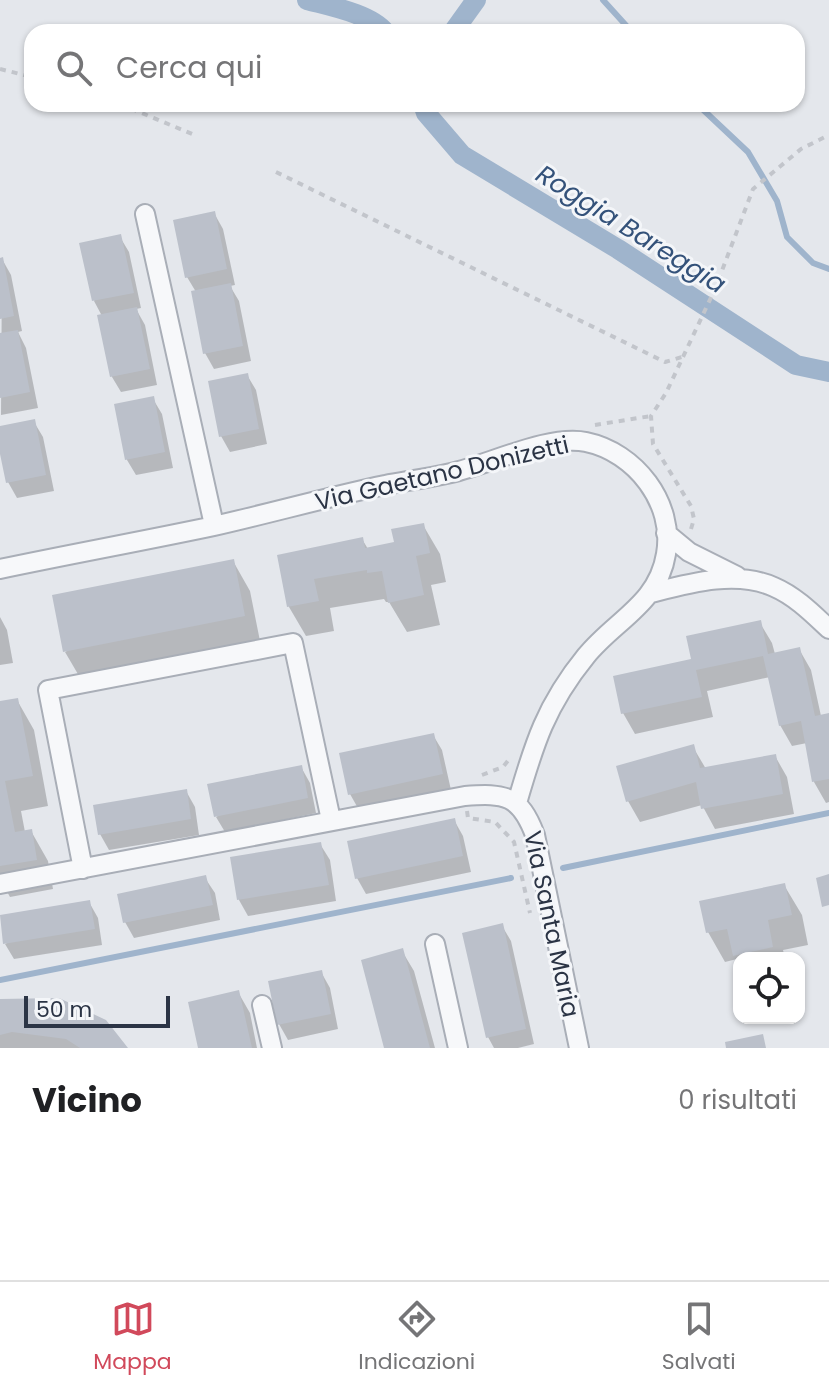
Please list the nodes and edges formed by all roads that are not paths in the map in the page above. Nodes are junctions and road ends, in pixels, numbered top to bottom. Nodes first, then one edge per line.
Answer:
1 (145, 214) dead end
2 (214, 525) junction
3 (666, 533) junction
4 (0, 569) edge
5 (747, 581) junction
6 (651, 593) junction
7 (829, 629) edge
8 (517, 803) junction
9 (331, 820) junction
10 (83, 869) junction
11 (0, 884) edge
12 (435, 944) dead end
13 (262, 1005) dead end
14 (272, 1048) edge
15 (458, 1048) edge
16 (579, 1048) edge

1 - 2 street
2 - 3 street, Via Gaetano Donizetti
2 - 4 street, Via Gaetano Donizetti
3 - 5 street
3 - 6 street, Via Gaetano Donizetti
5 - 6 street
5 - 7 street
6 - 8 street, Via Gaetano Donizetti
8 - 9 street
8 - 16 street, Via Santa Maria
9 - 10 street
9 - 10 street
10 - 11 street
12 - 15 street
13 - 14 street

